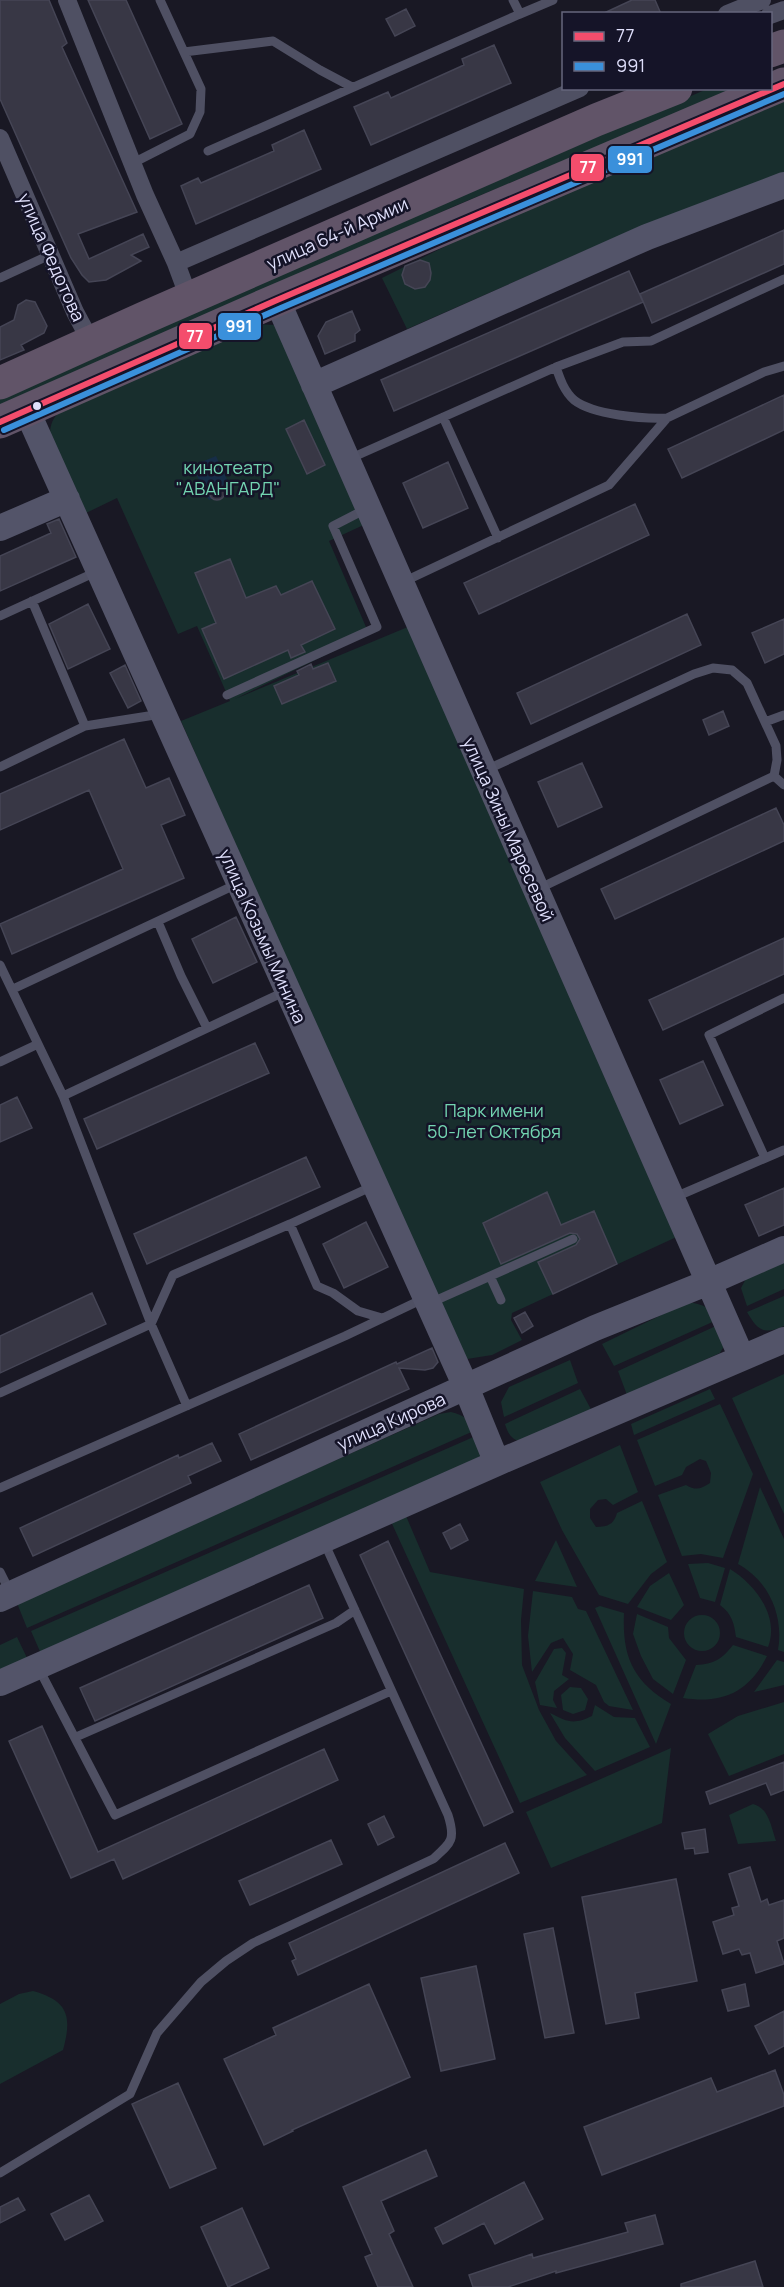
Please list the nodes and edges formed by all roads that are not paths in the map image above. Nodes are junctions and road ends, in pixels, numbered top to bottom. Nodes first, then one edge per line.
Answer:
1 (67, 0) edge
2 (160, 0) edge
3 (513, 0) edge
4 (553, 0) edge
5 (762, 0) edge
6 (732, 12) edge
7 (520, 14) junction
8 (184, 52) junction
9 (352, 87) junction
10 (575, 90) edge
11 (668, 90) edge
12 (770, 90) edge
13 (645, 96) edge
14 (0, 138) edge
15 (208, 151) dead end
16 (133, 163) junction
17 (784, 185) edge
18 (50, 255) junction
19 (176, 263) junction
20 (0, 278) edge
21 (784, 279) edge
22 (189, 298) junction
23 (277, 300) junction
24 (91, 342) junction
25 (784, 366) edge
26 (556, 367) junction
27 (0, 383) edge
28 (314, 385) junction
29 (13, 416) edge
30 (443, 417) junction
31 (667, 418) junction
32 (347, 460) junction
33 (67, 499) junction
34 (368, 508) junction
35 (0, 528) edge
36 (498, 538) junction
37 (100, 570) junction
38 (401, 583) junction
39 (32, 601) junction
40 (0, 616) edge
41 (227, 694) dead end
42 (163, 713) junction
43 (784, 715) edge
44 (765, 722) junction
45 (85, 726) junction
46 (0, 767) edge
47 (484, 771) junction
48 (774, 776) junction
49 (784, 785) edge
50 (239, 883) junction
51 (536, 890) junction
52 (158, 922) junction
53 (0, 965) edge
54 (13, 989) junction
55 (288, 990) junction
56 (784, 998) edge
57 (207, 1028) junction
58 (38, 1044) junction
59 (0, 1062) edge
60 (63, 1096) junction
61 (784, 1150) edge
62 (765, 1158) junction
63 (375, 1185) junction
64 (671, 1199) junction
65 (290, 1224) junction
66 (573, 1239) dead end
67 (784, 1249) edge
68 (490, 1276) junction
69 (709, 1282) junction
70 (501, 1300) dead end
71 (426, 1301) junction
72 (382, 1318) junction
73 (151, 1324) junction
74 (784, 1340) edge
75 (742, 1358) junction
76 (466, 1387) junction
77 (0, 1393) edge
78 (187, 1406) junction
79 (497, 1463) junction
80 (0, 1488) edge
81 (323, 1540) junction
82 (4, 1588) edge
83 (355, 1610) junction
84 (38, 1666) junction
85 (0, 1683) edge
86 (391, 1691) junction
87 (76, 1737) junction
88 (0, 2173) edge

1 - 16 street
2 - 8 lane
3 - 7 lane
4 - 7 lane
5 - 6 street
7 - 9 lane
8 - 9 lane
8 - 16 lane
9 - 15 lane
10 - 19 street
11 - 13 highway, улица 64-й Армии
12 - 23 highway, улица 64-й Армии
13 - 22 highway, улица 64-й Армии
14 - 18 street, улица Федотова
16 - 19 street
17 - 28 street
18 - 20 lane
18 - 24 street, улица Федотова
19 - 22 street
21 - 26 lane
22 - 24 highway, улица 64-й Армии
23 - 28 street, улица Зины Маресевой
23 - 29 highway, улица 64-й Армии
24 - 27 highway, улица 64-й Армии
25 - 31 lane
26 - 30 lane
26 - 31 lane
28 - 32 street, улица Зины Маресевой
29 - 33 street, улица Козьмы Минина
30 - 32 lane
30 - 36 lane
31 - 36 lane
32 - 34 street, улица Зины Маресевой
33 - 35 street
33 - 37 street, улица Козьмы Минина
34 - 38 street, улица Зины Маресевой
34 - 41 lane
36 - 38 lane
37 - 39 lane
37 - 42 street, улица Козьмы Минина
38 - 47 street, улица Зины Маресевой
39 - 40 lane
39 - 45 lane
42 - 45 lane
42 - 50 street, улица Козьмы Минина
43 - 44 lane
44 - 47 lane
44 - 48 lane
45 - 46 lane
47 - 51 street, улица Зины Маресевой
48 - 49 lane
48 - 51 lane
50 - 52 lane
50 - 55 street, улица Козьмы Минина
51 - 64 street, улица Зины Маресевой
52 - 54 lane
52 - 57 lane
53 - 54 lane
54 - 58 lane
55 - 57 lane
55 - 63 street, улица Козьмы Минина
56 - 62 lane
57 - 60 lane
58 - 59 lane
58 - 60 lane
60 - 73 lane
61 - 62 lane
62 - 64 lane
63 - 65 lane
63 - 71 street, улица Козьмы Минина
64 - 69 street, улица Зины Маресевой
65 - 72 lane
65 - 73 lane
66 - 68 lane
67 - 69 street, улица Кирова
68 - 70 lane
68 - 71 lane
69 - 75 street, улица Зины Маресевой
69 - 76 street, улица Кирова
71 - 72 lane
71 - 76 street, улица Козьмы Минина
72 - 78 lane
73 - 77 lane
73 - 78 lane
74 - 75 street
75 - 79 street
76 - 79 street, улица Козьмы Минина
76 - 82 street, улица Кирова
78 - 80 lane
79 - 81 street
81 - 83 lane
81 - 84 street
83 - 86 lane
83 - 87 lane
84 - 85 street
84 - 87 lane
86 - 87 lane
86 - 88 lane

